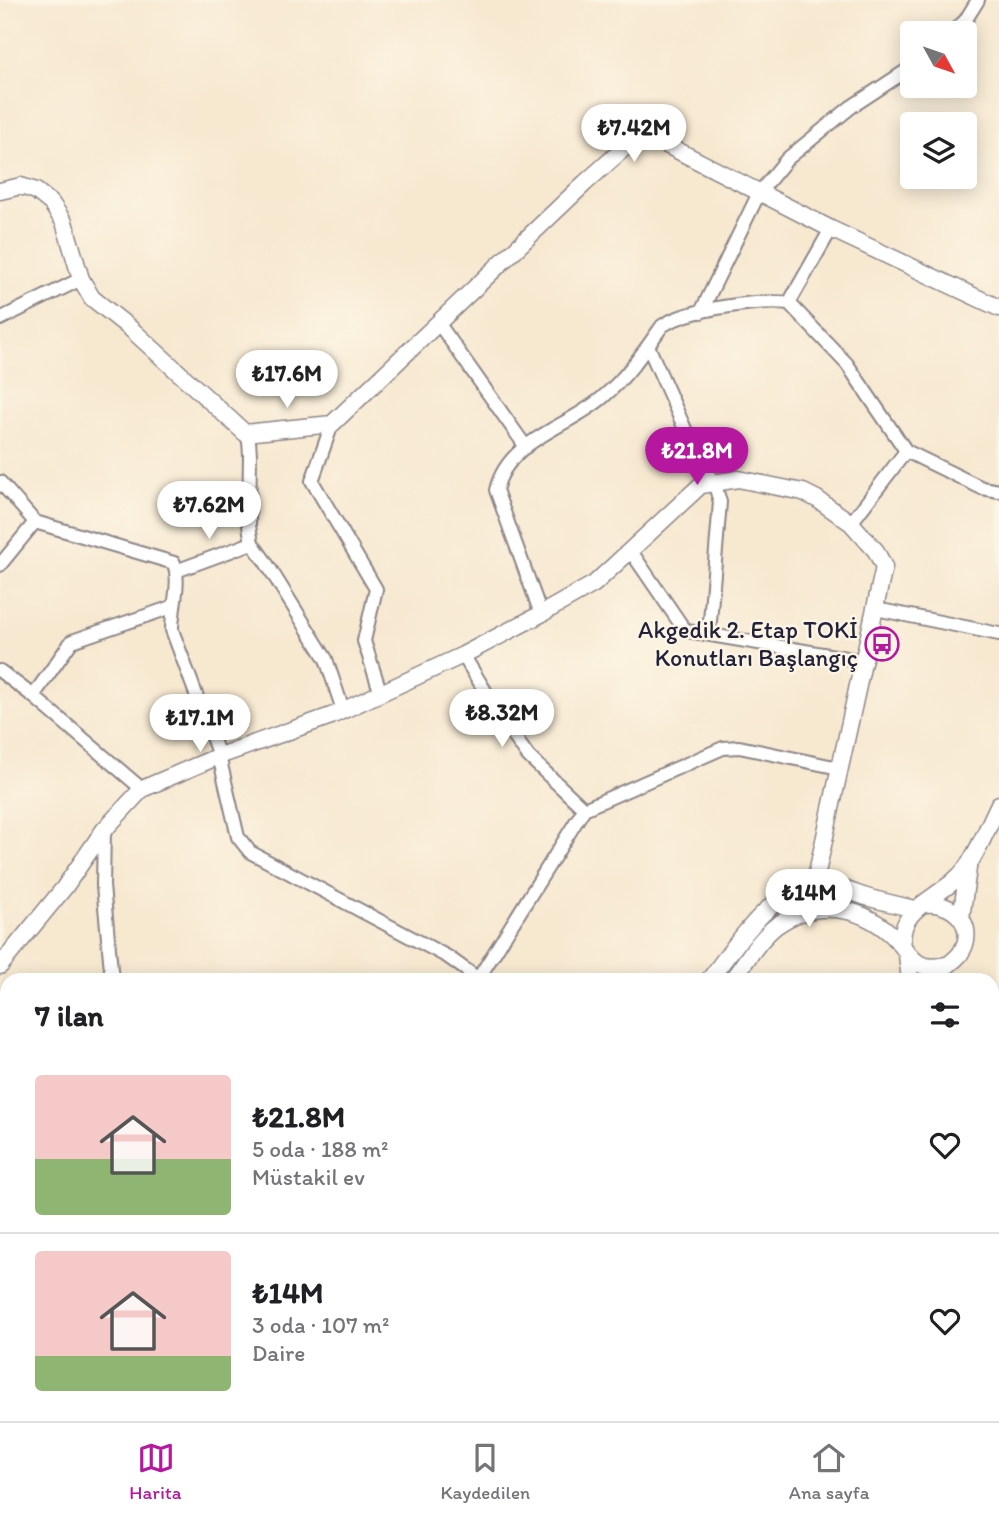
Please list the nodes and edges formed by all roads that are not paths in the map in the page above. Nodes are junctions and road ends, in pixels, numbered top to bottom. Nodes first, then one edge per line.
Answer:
1 (978, 0) edge
2 (965, 21) edge
3 (900, 74) edge
4 (0, 191) edge
5 (759, 193) junction
6 (831, 229) junction
7 (82, 279) junction
8 (789, 303) junction
9 (999, 308) edge
10 (701, 312) junction
11 (0, 319) edge
12 (439, 324) junction
13 (648, 346) junction
14 (332, 424) junction
15 (245, 433) junction
16 (526, 447) junction
17 (906, 451) junction
18 (0, 482) edge
19 (714, 482) junction
20 (999, 491) edge
21 (35, 522) junction
22 (851, 523) junction
23 (252, 543) junction
24 (630, 550) junction
25 (0, 565) edge
26 (176, 571) junction
27 (172, 607) junction
28 (876, 609) junction
29 (541, 614) junction
30 (709, 633) junction
31 (999, 634) edge
32 (463, 654) junction
33 (864, 661) junction
34 (0, 671) edge
35 (380, 691) junction
36 (33, 696) junction
37 (343, 710) junction
38 (219, 756) junction
39 (839, 768) junction
40 (142, 789) junction
41 (999, 804) edge
42 (584, 809) junction
43 (104, 830) junction
44 (968, 865) junction
45 (813, 886) junction
46 (920, 906) junction
47 (809, 909) junction
48 (961, 919) junction
49 (905, 950) junction
50 (946, 965) junction
51 (0, 966) edge
52 (111, 973) edge
53 (471, 973) edge
54 (483, 973) edge
55 (714, 973) edge
56 (738, 973) edge
57 (909, 973) edge
58 (937, 973) edge

1 - 2 street
3 - 5 street
4 - 7 street
5 - 6 street
5 - 10 street
5 - 12 street
6 - 8 street
6 - 9 street
7 - 11 street
7 - 15 street
8 - 10 street
8 - 17 street
10 - 13 street
12 - 14 street
12 - 16 street
13 - 16 street
13 - 19 street
14 - 15 street
14 - 35 street
15 - 23 street
16 - 29 street
17 - 20 street
17 - 22 street
18 - 21 street
19 - 22 street
19 - 24 street
19 - 30 street
21 - 25 street
21 - 26 street
22 - 28 street
23 - 26 street
23 - 37 street
24 - 29 street
24 - 30 street
26 - 27 street
27 - 36 street
27 - 38 street
28 - 31 street
28 - 33 street
29 - 32 street
30 - 33 street
32 - 35 street
32 - 42 street
33 - 39 street
34 - 36 street
35 - 37 street
36 - 40 street
37 - 38 street
38 - 40 street
38 - 53 street
39 - 42 street
39 - 45 street
40 - 43 street
41 - 44 street
42 - 54 street
43 - 51 street
43 - 52 street
44 - 46 street
44 - 48 street
45 - 46 street
45 - 47 street
45 - 55 street
46 - 48 street
46 - 49 street
47 - 49 street
47 - 56 street
48 - 50 street
49 - 50 street
49 - 57 street
50 - 58 street

